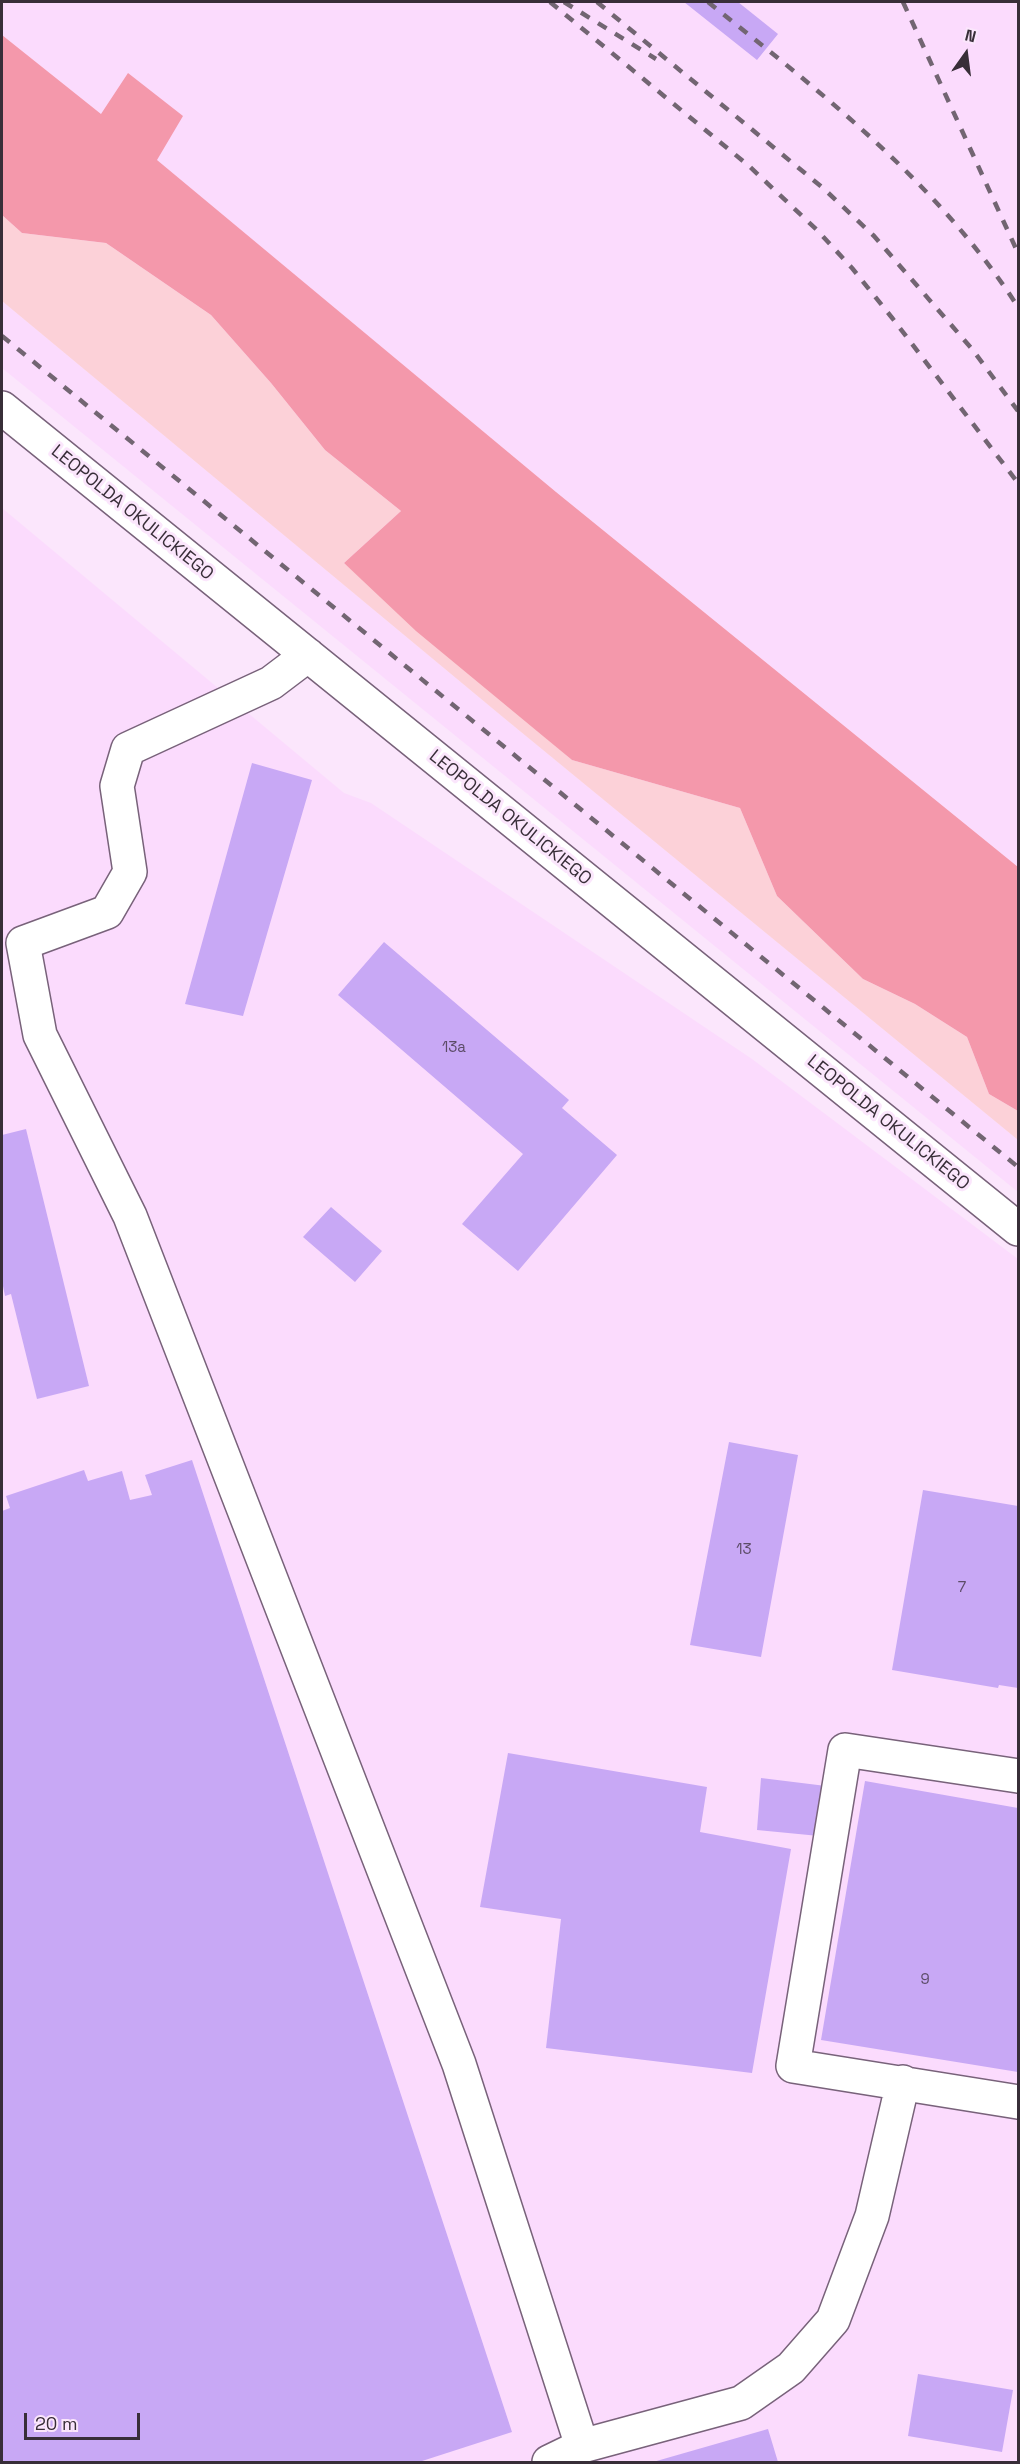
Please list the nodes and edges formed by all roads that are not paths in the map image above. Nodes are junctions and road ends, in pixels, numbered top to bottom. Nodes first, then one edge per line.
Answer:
1 (2, 408) edge
2 (308, 654) junction
3 (1018, 1228) edge
4 (1018, 1776) edge
5 (903, 2082) junction
6 (1018, 2102) edge
7 (582, 2446) junction
8 (549, 2463) edge

1 - 2 street, LEOPOLDA OKULICKIEGO
2 - 3 street, LEOPOLDA OKULICKIEGO
2 - 7 street
4 - 5 street
5 - 6 street
5 - 7 street
7 - 8 street

